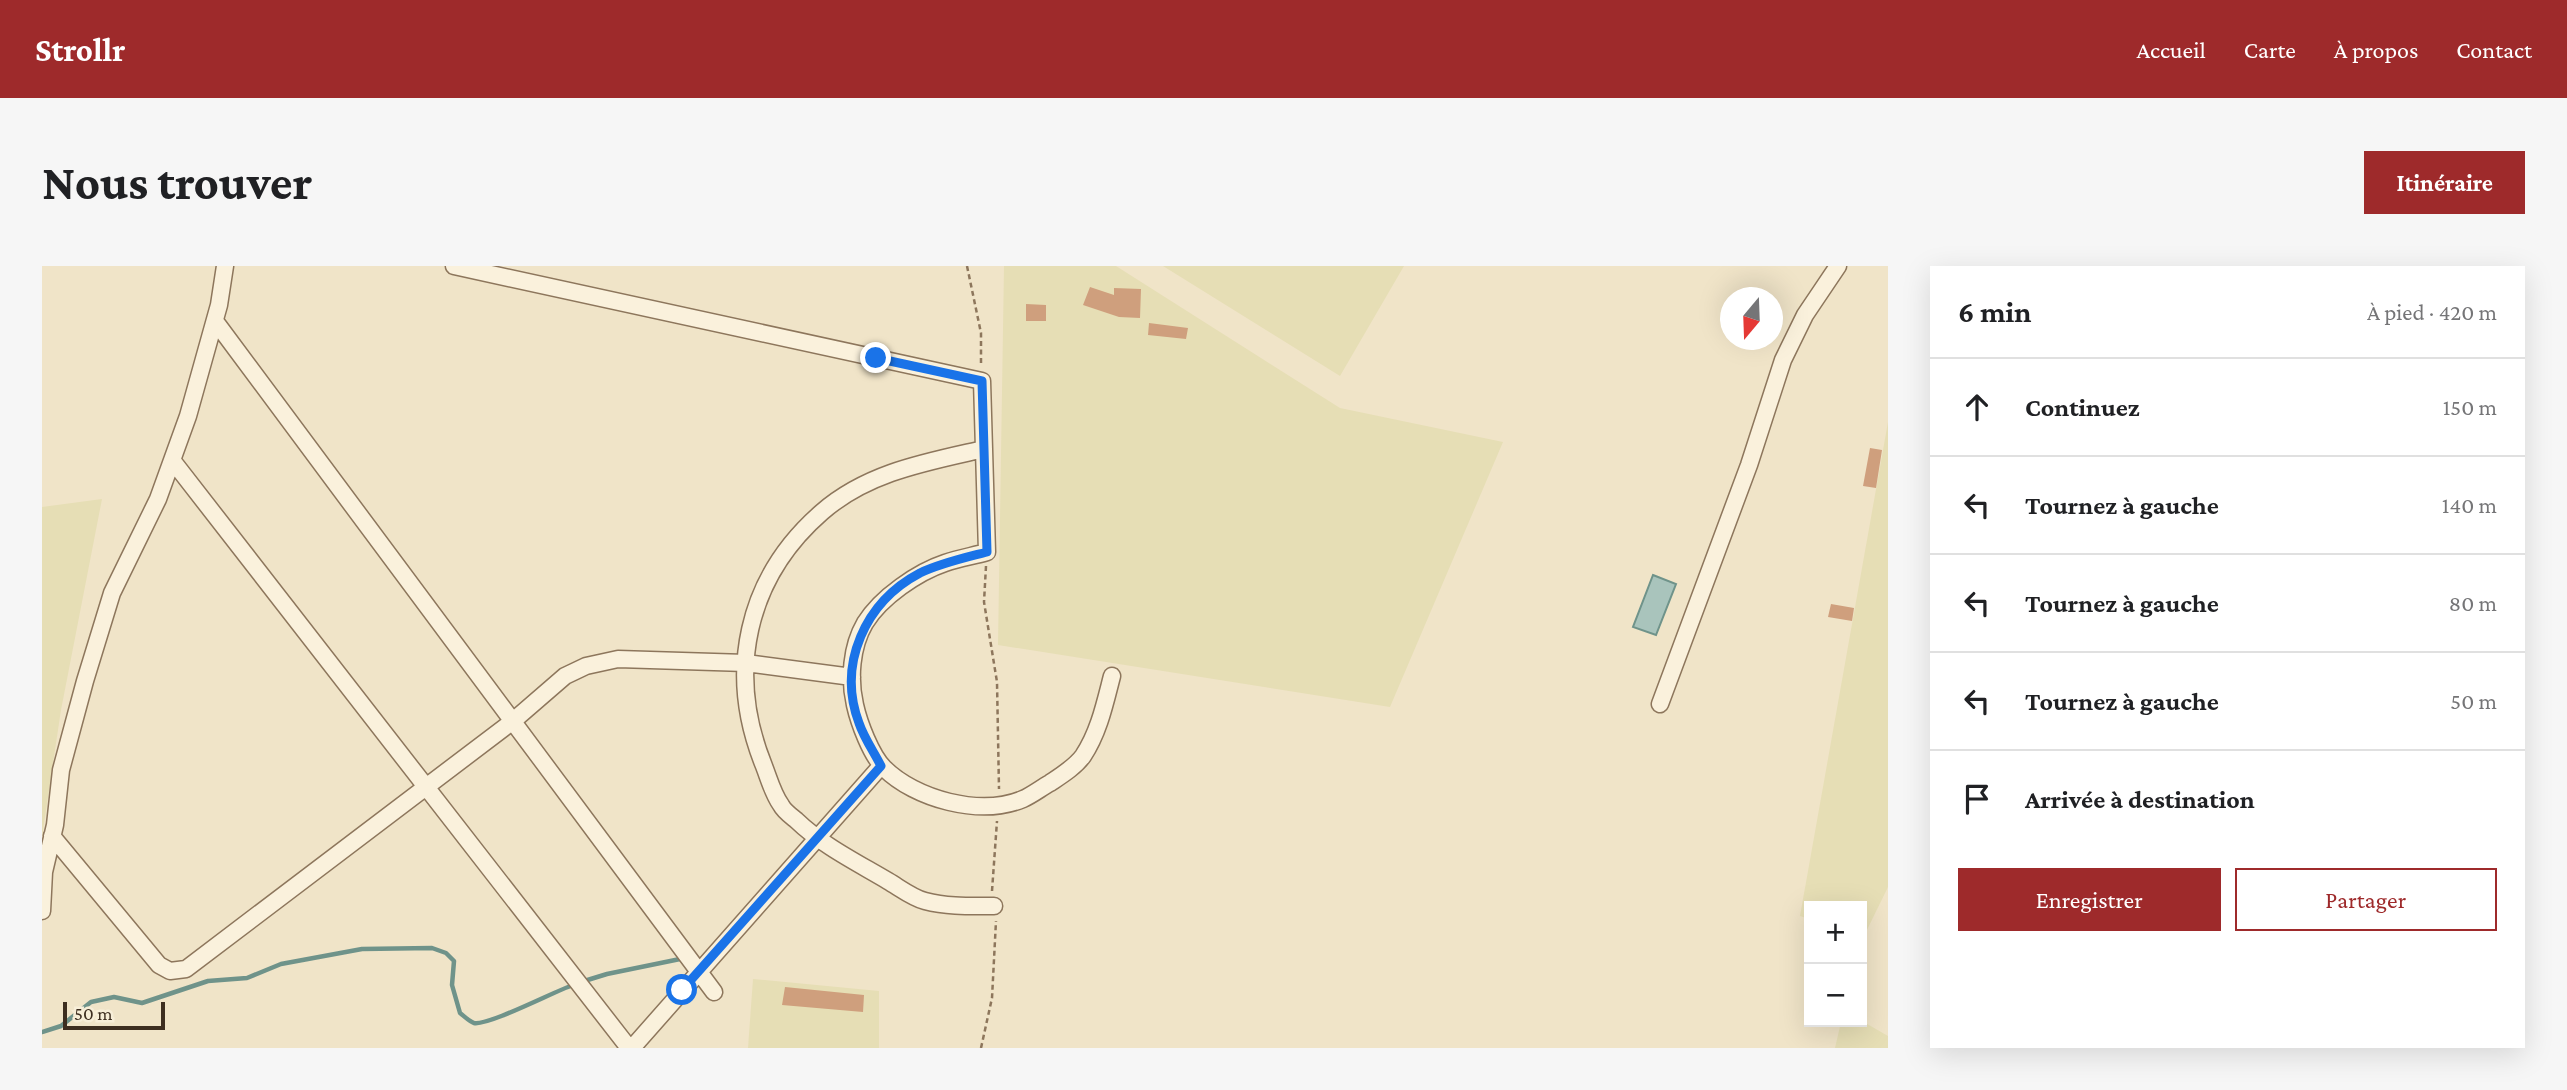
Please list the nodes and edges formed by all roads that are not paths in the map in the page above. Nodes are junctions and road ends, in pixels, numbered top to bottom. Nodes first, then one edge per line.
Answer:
1 (225, 266) edge
2 (454, 266) edge
3 (1838, 266) edge
4 (215, 321) junction
5 (984, 449) junction
6 (172, 460) junction
7 (746, 663) junction
8 (1112, 676) dead end
9 (852, 677) junction
10 (1660, 705) dead end
11 (513, 721) junction
12 (881, 766) junction
13 (426, 787) junction
14 (52, 836) junction
15 (816, 839) junction
16 (994, 906) dead end
17 (42, 911) edge
18 (699, 971) junction
19 (714, 992) dead end
20 (630, 1048) edge

1 - 4 street
2 - 5 street
3 - 10 street
4 - 6 street
4 - 11 street
5 - 7 street
5 - 9 street
6 - 13 street
6 - 14 street
7 - 9 street
7 - 11 street
7 - 15 street
8 - 12 street
9 - 12 street
11 - 13 street
11 - 18 street
12 - 15 street
13 - 14 street
13 - 20 street
14 - 17 street
15 - 16 street
15 - 18 street
18 - 19 street
18 - 20 street

